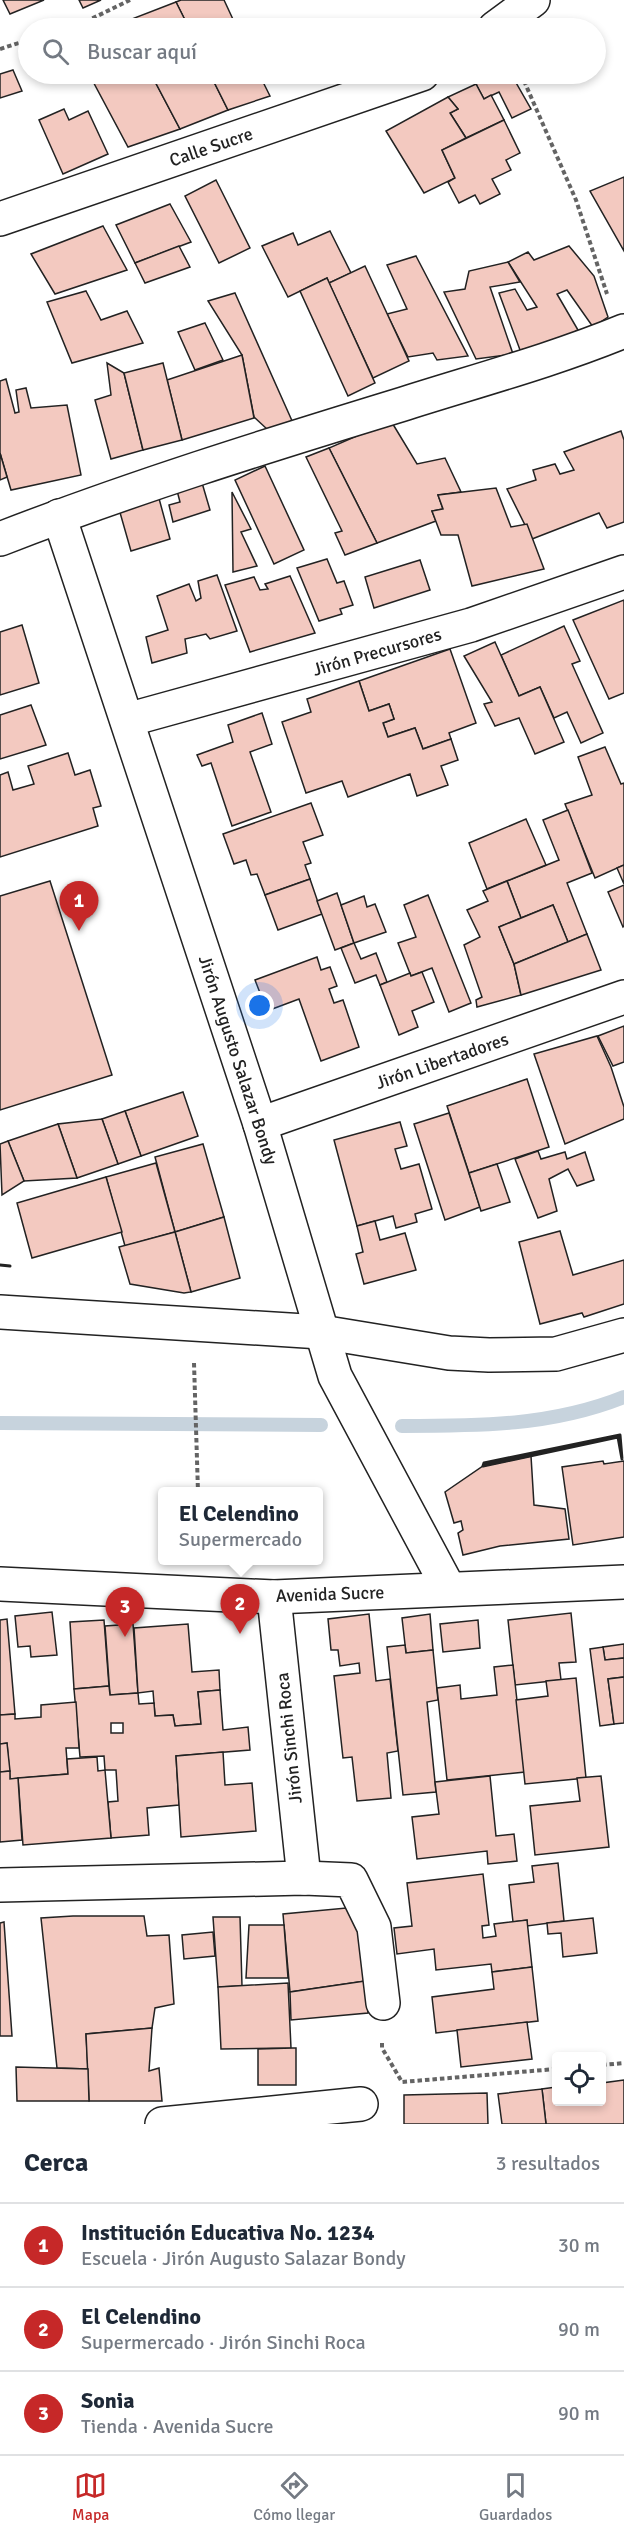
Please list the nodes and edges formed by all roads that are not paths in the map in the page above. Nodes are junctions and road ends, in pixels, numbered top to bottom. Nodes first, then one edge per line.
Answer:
1 (532, 0) edge
2 (508, 18) edge
3 (393, 84) edge
4 (0, 219) edge
5 (622, 332) edge
6 (59, 516) junction
7 (0, 539) edge
8 (624, 572) edge
9 (127, 720) junction
10 (624, 997) edge
11 (260, 1124) junction
12 (0, 1312) edge
13 (321, 1332) junction
14 (624, 1335) edge
15 (624, 1582) edge
16 (0, 1584) edge
17 (449, 1589) junction
18 (274, 1597) junction
19 (304, 1878) junction
20 (0, 1885) edge
21 (383, 2003) road end
22 (361, 2104) dead end
23 (162, 2124) edge

1 - 2 street
3 - 4 street, Calle Sucre
5 - 6 street
6 - 7 street
6 - 9 street, Jirón Augusto Salazar Bondy
8 - 9 street, Jirón Precursores
9 - 11 street, Jirón Augusto Salazar Bondy
10 - 11 street, Jirón Libertadores
11 - 13 street, Jirón Augusto Salazar Bondy
12 - 13 street
13 - 14 street
13 - 17 street, Jirón Augusto Salazar Bondy
15 - 17 street, Avenida Sucre
16 - 18 street, Avenida Sucre
17 - 18 street, Avenida Sucre
18 - 19 street, Jirón Sinchi Roca
19 - 20 street
19 - 21 street
22 - 23 street

